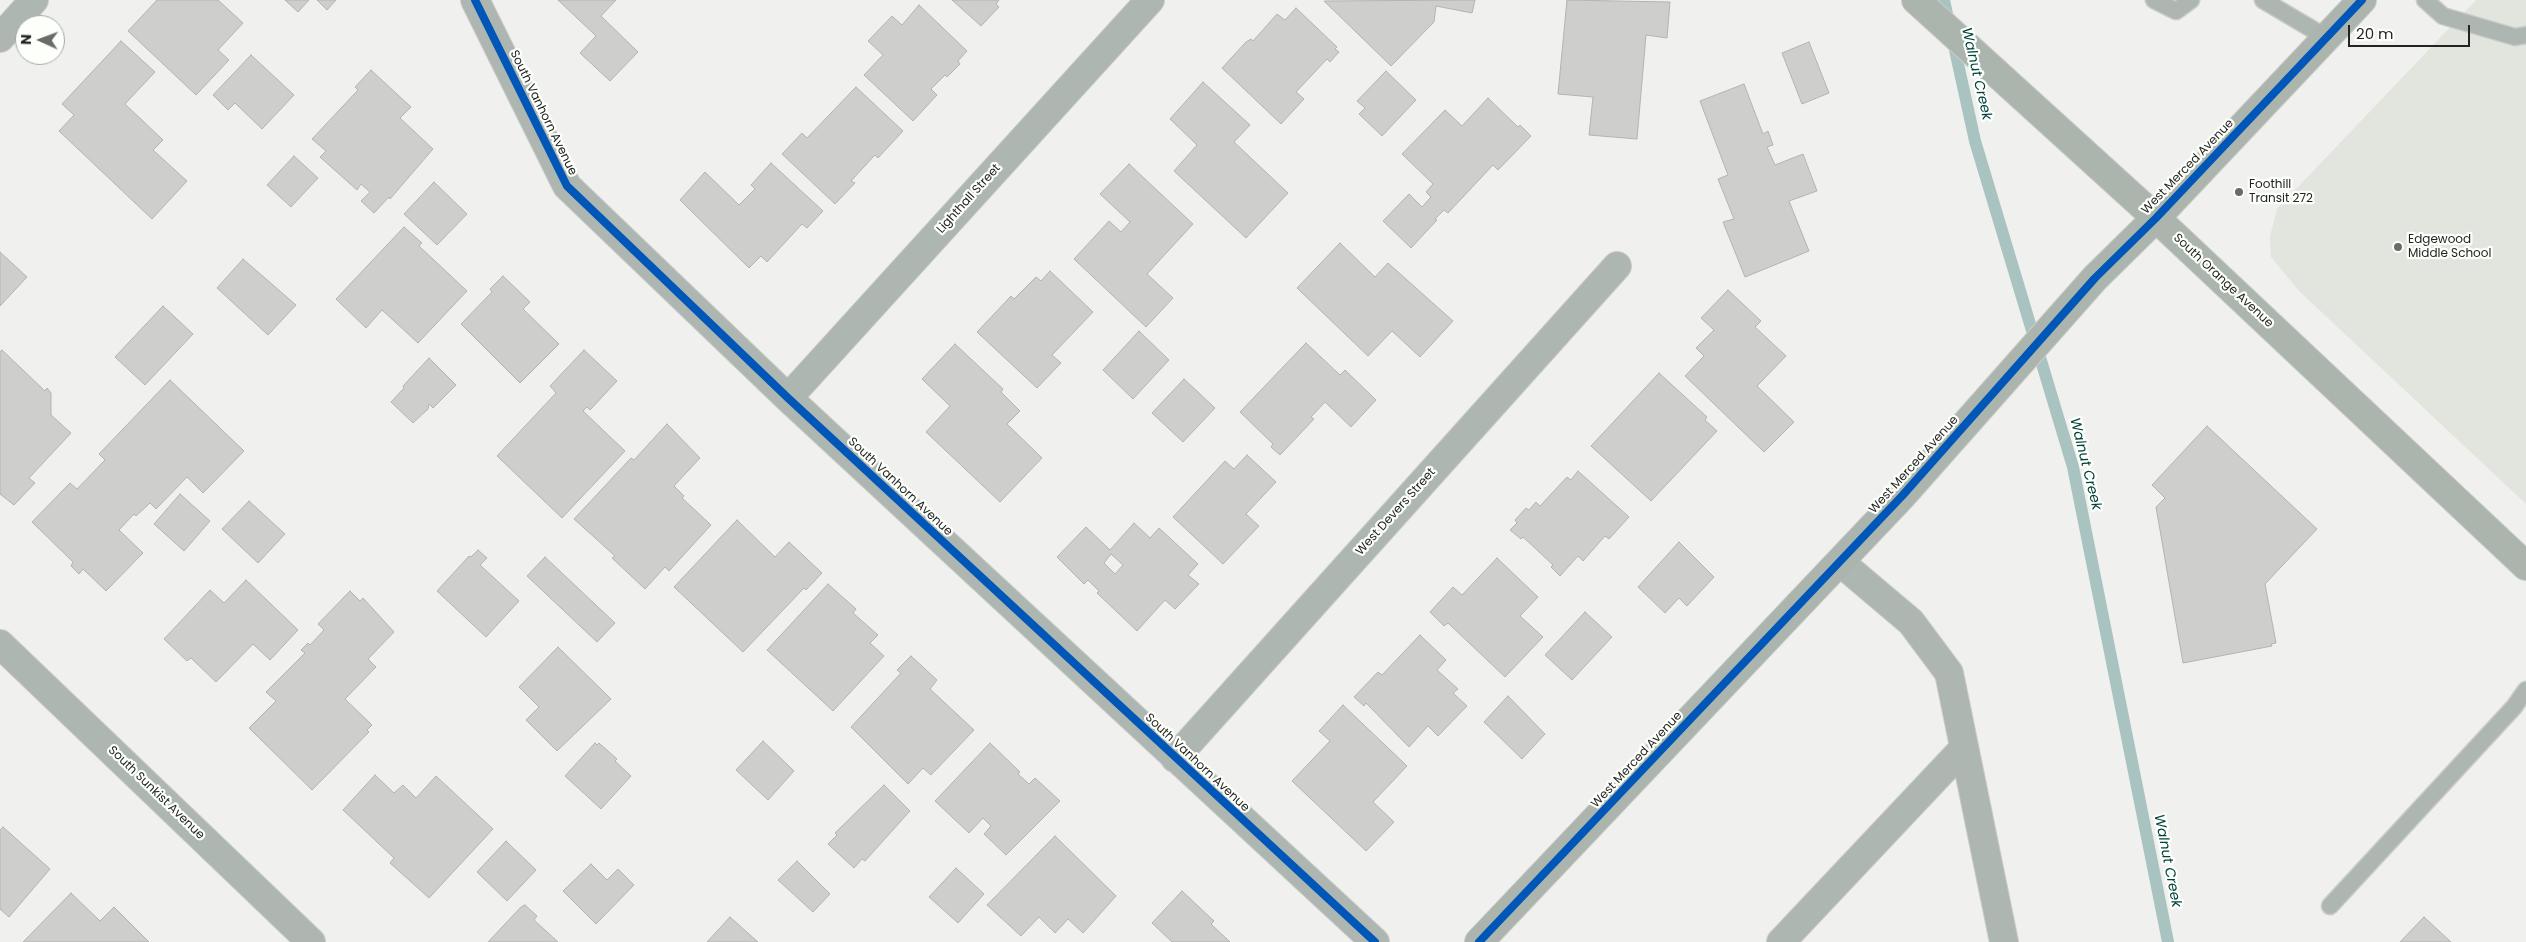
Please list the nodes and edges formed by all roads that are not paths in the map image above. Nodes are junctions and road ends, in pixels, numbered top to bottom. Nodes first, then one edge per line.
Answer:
1 (34, 0) edge
2 (475, 0) edge
3 (1150, 0) edge
4 (1916, 0) edge
5 (2154, 0) edge
6 (2191, 0) edge
7 (2263, 0) edge
8 (2362, 0) edge
9 (2425, 0) edge
10 (2526, 35) edge
11 (0, 38) edge
12 (2327, 38) junction
13 (2156, 218) junction
14 (1617, 266) dead end
15 (788, 398) junction
16 (1840, 562) junction
17 (2526, 566) edge
18 (0, 644) edge
19 (2526, 690) edge
20 (1964, 748) junction
21 (1175, 758) junction
22 (2330, 906) dead end
23 (311, 942) edge
24 (1375, 942) edge
25 (1479, 942) edge
26 (1781, 942) edge
27 (2004, 942) edge

1 - 11 street
2 - 15 street, South Vanhorn Avenue
3 - 15 street, Lighthall Street
4 - 13 street, South Orange Avenue
5 - 6 lane
7 - 12 lane
8 - 12 street, West Merced Avenue
9 - 10 lane
12 - 13 street, West Merced Avenue
13 - 16 street, West Merced Avenue
13 - 17 street, South Orange Avenue
14 - 21 street, West Devers Street
15 - 21 street, South Vanhorn Avenue
16 - 20 street
16 - 25 street, West Merced Avenue
18 - 23 street, South Sunkist Avenue
19 - 22 lane
20 - 26 street
20 - 27 street
21 - 24 street, South Vanhorn Avenue

